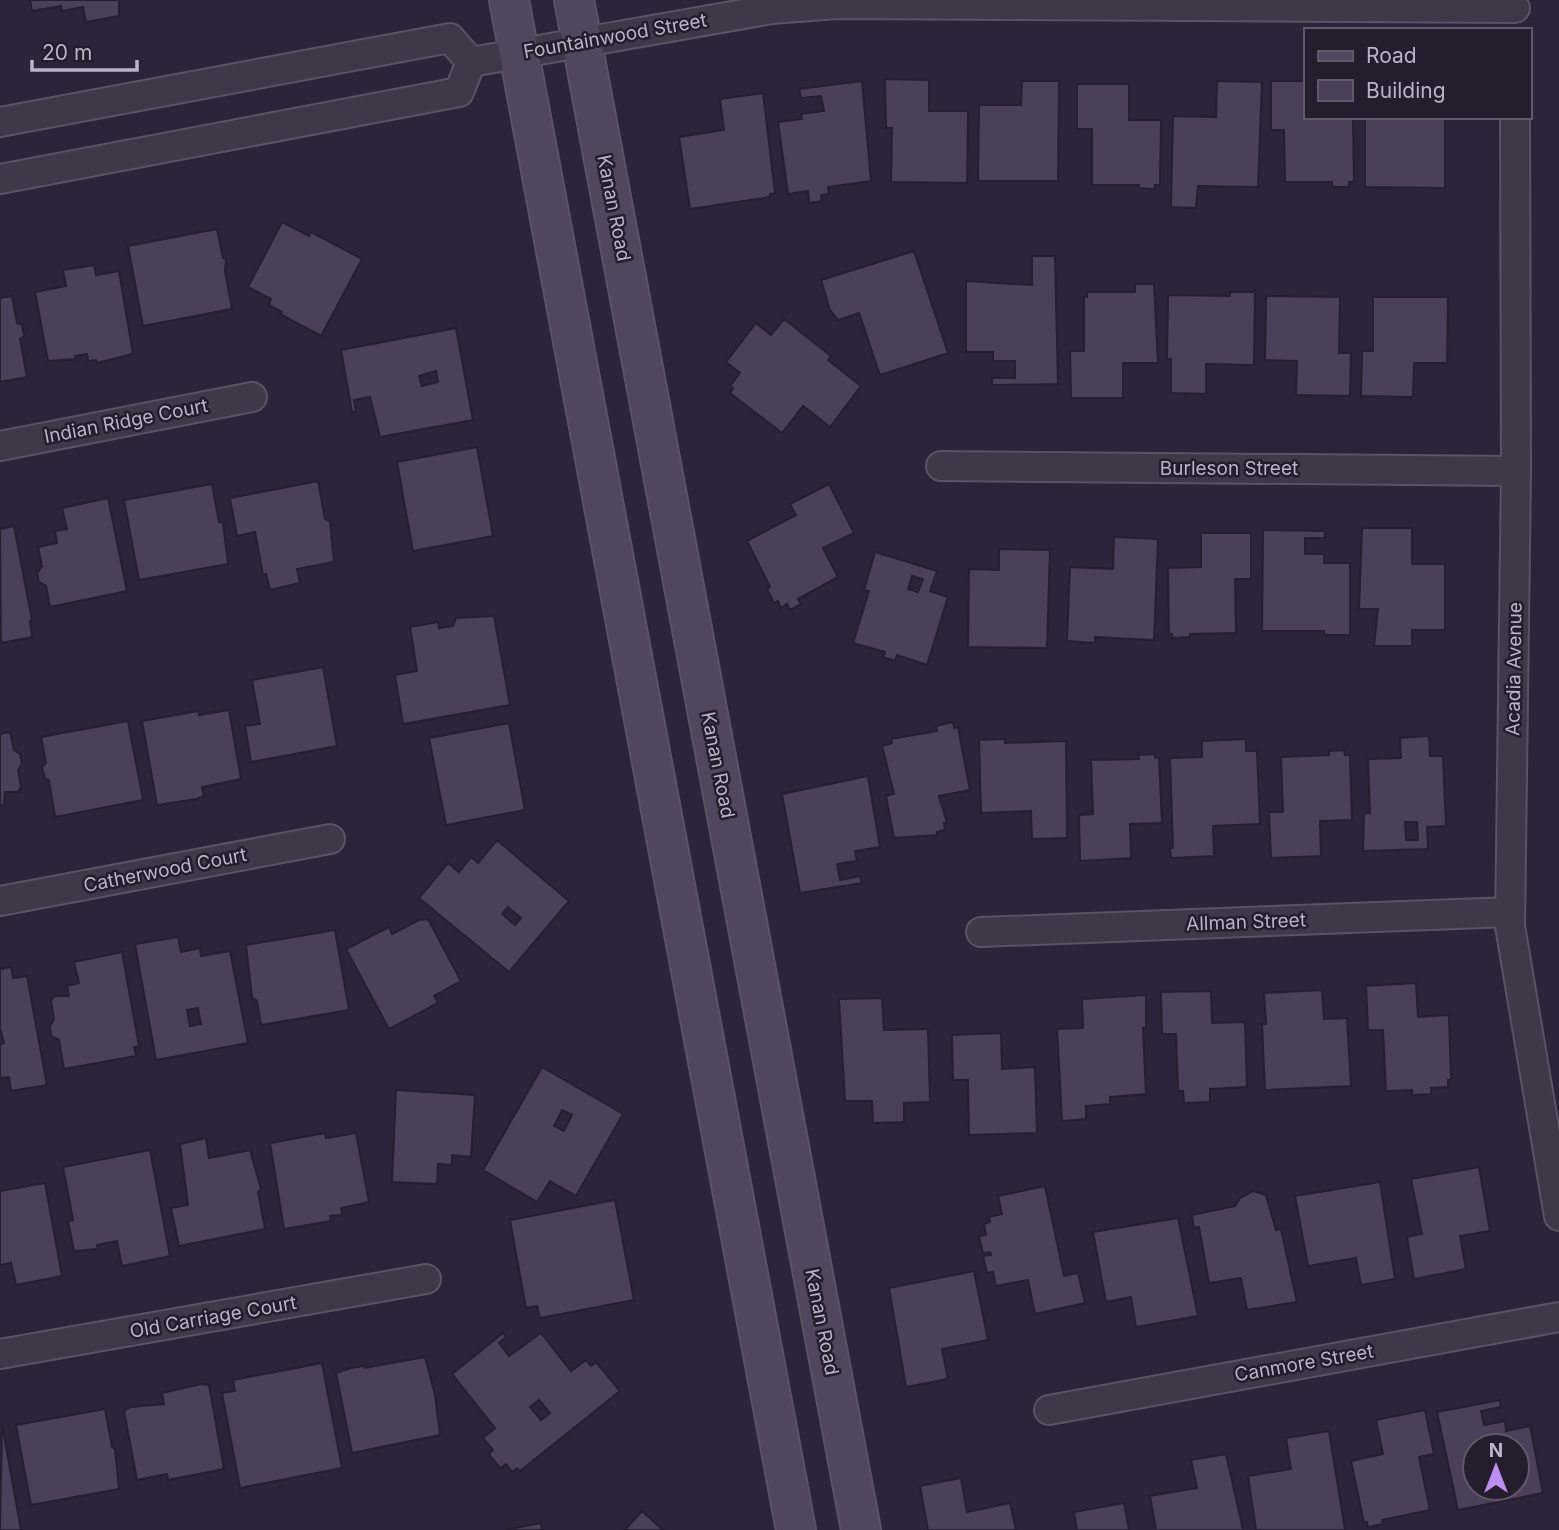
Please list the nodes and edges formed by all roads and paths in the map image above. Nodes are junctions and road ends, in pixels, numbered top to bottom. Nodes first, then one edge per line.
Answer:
1 (509, 0) edge
2 (574, 0) edge
3 (1515, 12) edge
4 (582, 42) junction
5 (520, 53) junction
6 (471, 62) junction
7 (1515, 119) edge
8 (0, 122) edge
9 (0, 179) edge
10 (252, 397) dead end
11 (0, 446) edge
12 (941, 466) dead end
13 (1516, 471) junction
14 (330, 839) dead end
15 (0, 901) edge
16 (1510, 912) junction
17 (981, 932) dead end
18 (1550, 1120) edge
19 (1559, 1216) edge
20 (426, 1279) dead end
21 (1559, 1317) edge
22 (0, 1354) edge
23 (1049, 1410) dead end
24 (796, 1530) edge
25 (861, 1530) edge

1 - 5 main road
2 - 4 main road, Kanan Road
3 - 4 street, Fountainwood Street
4 - 5 street, Fountainwood Street
4 - 25 main road, Kanan Road
5 - 6 street, Fountainwood Street
5 - 24 main road
6 - 8 street
6 - 9 street
7 - 13 street, Acadia Avenue
10 - 11 street, Indian Ridge Court
12 - 13 street, Burleson Street
13 - 16 street, Acadia Avenue
14 - 15 street, Catherwood Court
16 - 17 street, Allman Street
16 - 18 street, Acadia Avenue
18 - 19 street, Acadia Avenue
20 - 22 street, Old Carriage Court
21 - 23 street, Canmore Street

